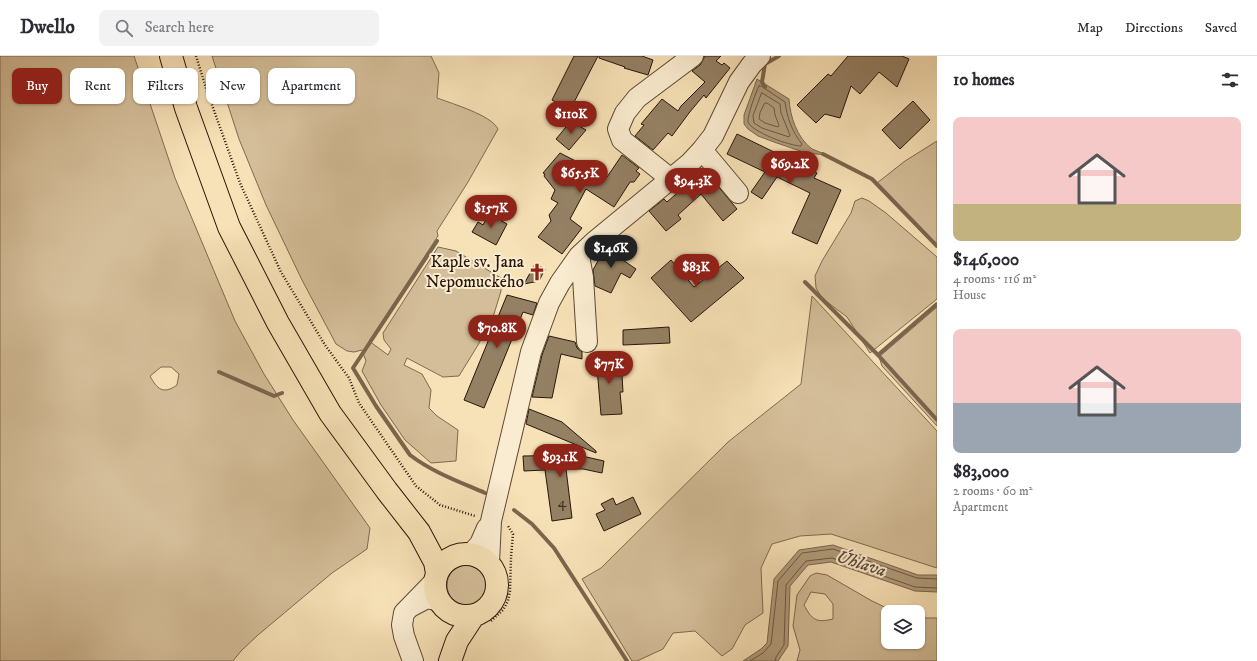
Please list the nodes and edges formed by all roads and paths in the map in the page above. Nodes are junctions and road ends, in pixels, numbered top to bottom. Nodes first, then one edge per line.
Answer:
1 (171, 56) edge
2 (196, 56) edge
3 (693, 56) edge
4 (752, 59) edge
5 (702, 150) junction
6 (671, 179) junction
7 (738, 192) dead end
8 (579, 256) junction
9 (587, 342) dead end
10 (491, 521) junction
11 (419, 532) junction
12 (472, 557) junction
13 (436, 577) junction
14 (446, 607) junction
15 (409, 608) junction
16 (482, 618) junction
17 (454, 651) edge
18 (413, 661) edge

1 - 11 main road
2 - 10 path
3 - 6 street
4 - 5 street
5 - 6 street
5 - 7 street
6 - 8 street
8 - 9 street
8 - 10 street
10 - 12 street
10 - 16 path
11 - 12 main road
11 - 13 main road
12 - 13 main road
12 - 16 main road
13 - 14 main road
13 - 15 street
14 - 15 street
14 - 16 main road
14 - 17 main road
15 - 18 street
16 - 17 main road

